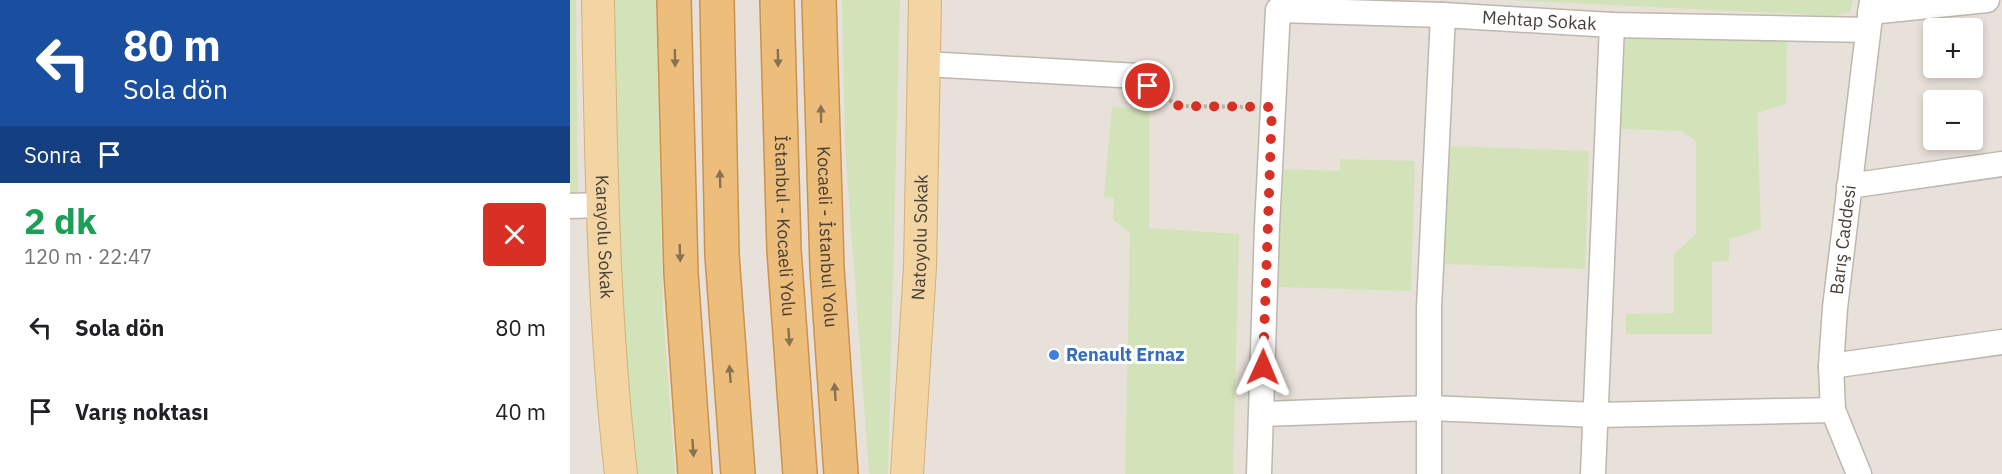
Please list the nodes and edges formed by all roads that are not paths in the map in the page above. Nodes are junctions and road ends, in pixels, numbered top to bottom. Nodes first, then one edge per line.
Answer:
1 (598, 0) edge
2 (674, 0) edge
3 (717, 0) edge
4 (777, 0) edge
5 (819, 0) edge
6 (925, 0) edge
7 (1987, 0) edge
8 (1870, 14) edge
9 (1443, 15) junction
10 (1612, 25) junction
11 (925, 64) junction
12 (1138, 76) road end
13 (2002, 164) edge
14 (1849, 186) junction
15 (570, 206) edge
16 (601, 206) junction
17 (2002, 342) edge
18 (1832, 366) junction
19 (1429, 408) junction
20 (1833, 410) junction
21 (1262, 414) junction
22 (1597, 415) junction
23 (799, 464) edge
24 (621, 474) edge
25 (695, 474) edge
26 (738, 474) edge
27 (841, 474) edge
28 (907, 474) edge
29 (1259, 474) edge
30 (1429, 474) edge
31 (1593, 474) edge
32 (1859, 474) edge

1 - 16 main road, Karayolu Sokak
2 -> 25 highway
26 -> 3 highway
4 -> 23 highway, İstanbul - Kocaeli Yolu
27 -> 5 highway, Kocaeli - İstanbul Yolu
6 - 11 main road, Natoyolu Sokak
7 - 8 street, Mehtap Sokak
8 - 10 street, Mehtap Sokak
8 - 14 street, Barış Caddesi
9 - 10 street, Mehtap Sokak
9 - 19 street
9 - 21 street, Mehtap Sokak
10 - 22 street
11 - 12 street
11 - 28 main road, Natoyolu Sokak
13 - 14 street
14 - 18 street, Barış Caddesi
15 - 16 street
16 - 24 main road, Karayolu Sokak
17 - 18 street
18 - 20 street, Barış Caddesi
19 - 21 street
19 - 22 street
19 - 30 street
20 - 22 street
20 - 32 street, Barış Caddesi
21 - 29 street, Mehtap Sokak
22 - 31 street

